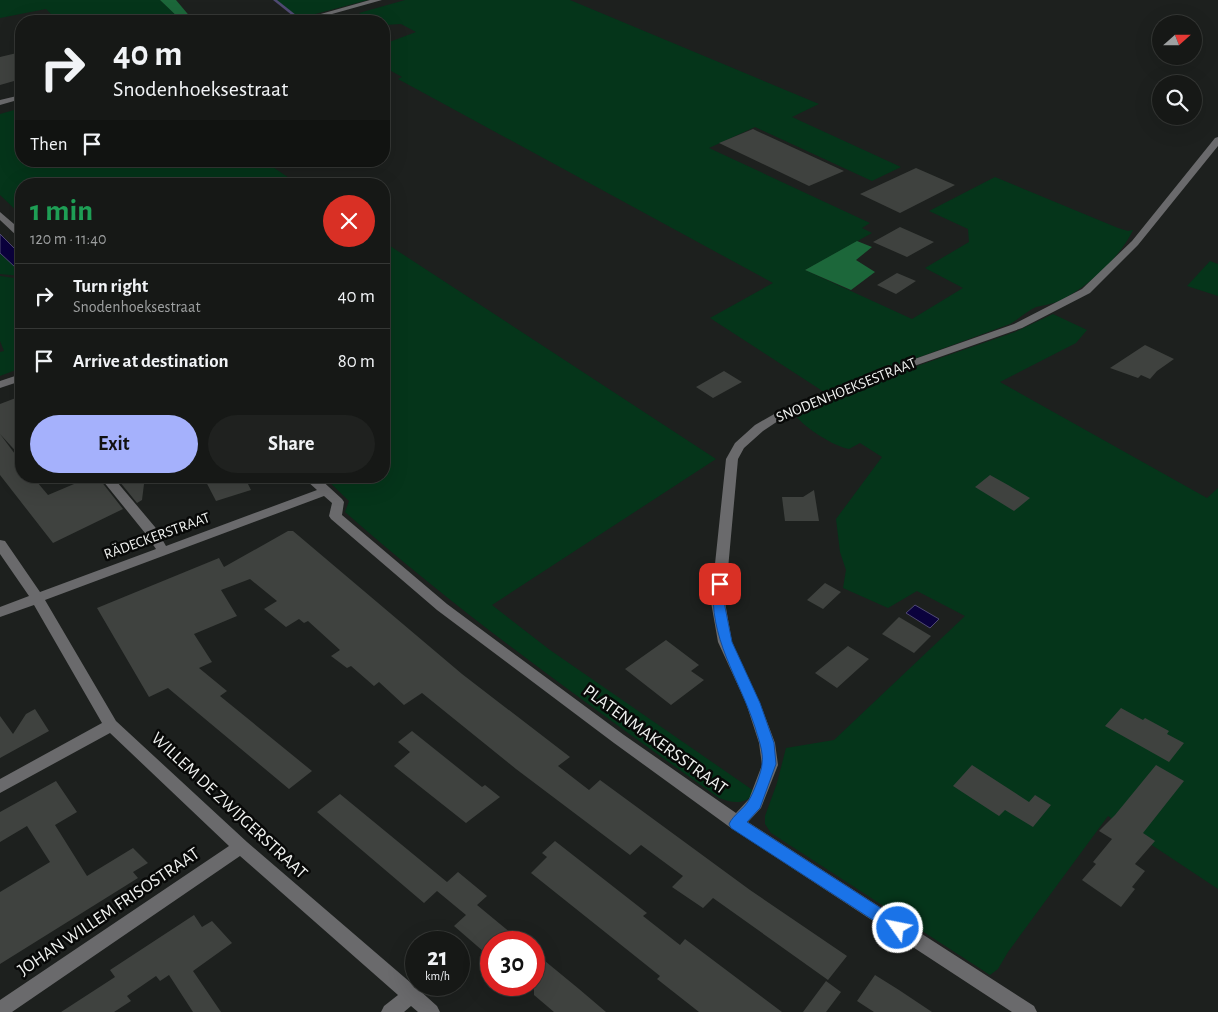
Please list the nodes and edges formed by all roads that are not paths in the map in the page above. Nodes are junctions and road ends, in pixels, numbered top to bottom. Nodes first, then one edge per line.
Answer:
1 (378, 0) edge
2 (322, 15) edge
3 (15, 99) edge
4 (0, 103) edge
5 (1218, 140) edge
6 (0, 215) edge
7 (15, 229) edge
8 (15, 379) edge
9 (0, 385) edge
10 (110, 483) edge
11 (317, 483) edge
12 (326, 491) junction
13 (0, 544) edge
14 (163, 551) junction
15 (37, 598) junction
16 (0, 612) edge
17 (111, 725) junction
18 (0, 787) edge
19 (737, 824) junction
20 (241, 847) junction
21 (405, 989) edge
22 (411, 996) edge
23 (413, 996) edge
24 (0, 1010) edge
25 (390, 1012) edge
26 (431, 1012) edge
27 (1028, 1012) edge

1 - 2 street
3 - 4 street
5 - 19 street, SNODENHOEKSESTRAAT
6 - 7 street
8 - 9 street
10 - 14 street
11 - 12 street, PLATENMAKERSSTRAAT
12 - 14 street, RÄDECKERSTRAAT
12 - 19 street, PLATENMAKERSSTRAAT
13 - 15 street, WILLEM DE ZWIJGERSTRAAT
14 - 15 street, RÄDECKERSTRAAT
15 - 16 street, RÄDECKERSTRAAT
15 - 17 street, WILLEM DE ZWIJGERSTRAAT
17 - 18 street
17 - 20 street, WILLEM DE ZWIJGERSTRAAT
19 - 27 street, PLATENMAKERSSTRAAT
20 - 21 street, WILLEM DE ZWIJGERSTRAAT
20 - 24 street, JOHAN WILLEM FRISOSTRAAT
22 - 25 street
23 - 26 street, WILLEM DE ZWIJGERSTRAAT

